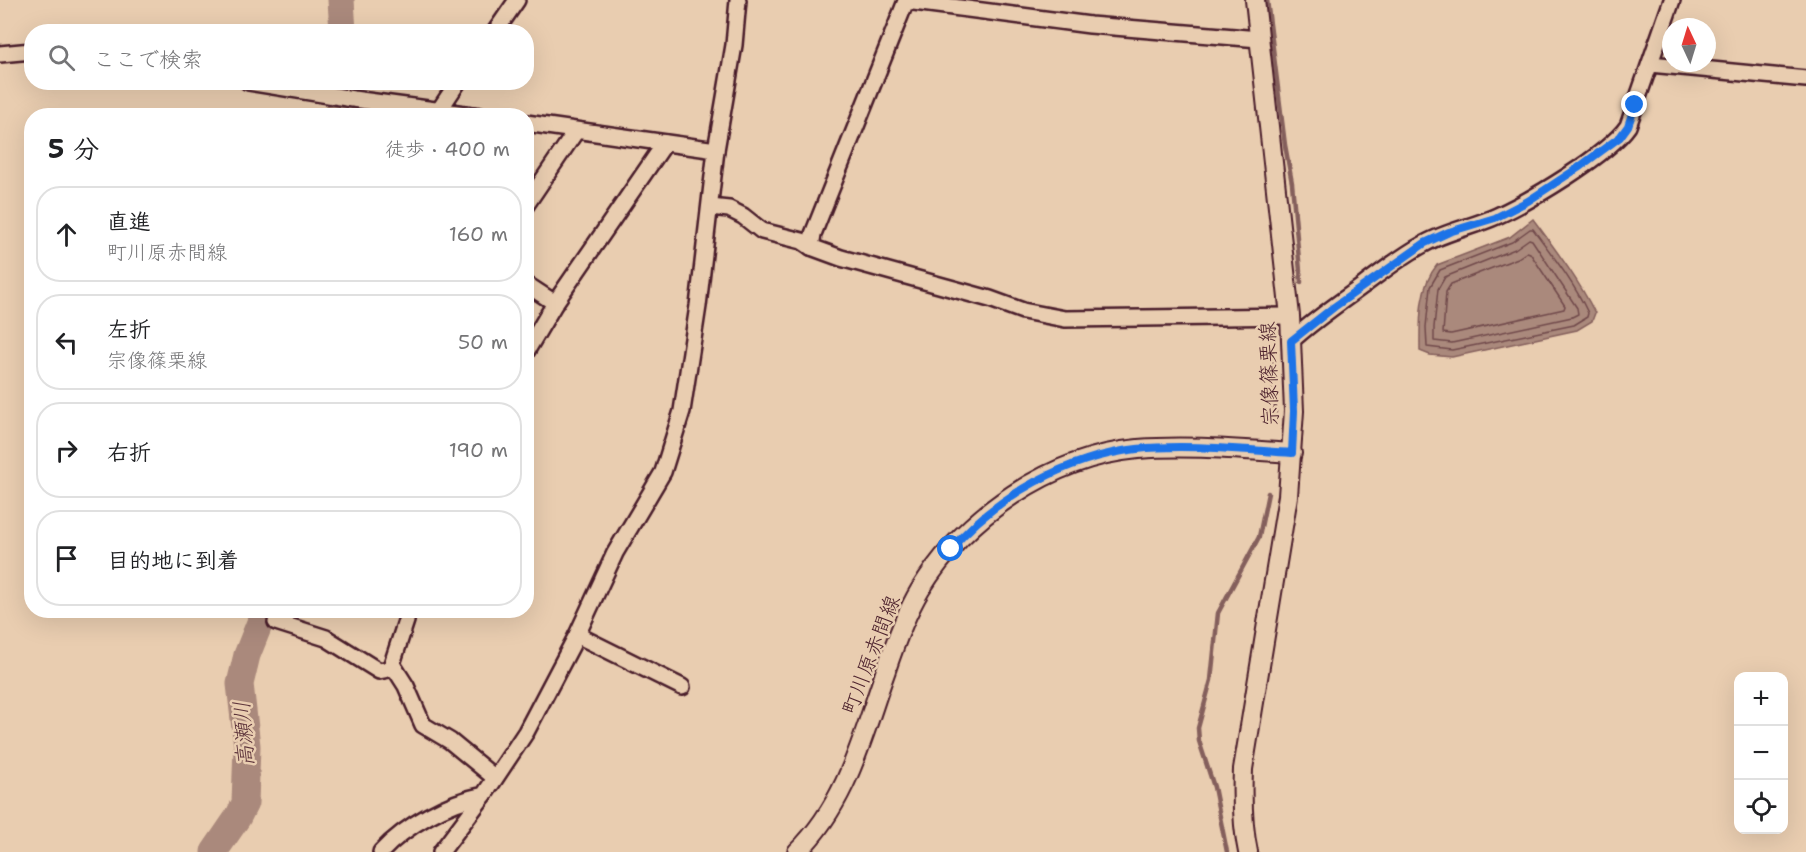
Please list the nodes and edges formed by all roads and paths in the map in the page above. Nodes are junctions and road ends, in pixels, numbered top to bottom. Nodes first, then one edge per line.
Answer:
1 (517, 0) edge
2 (738, 0) edge
3 (1255, 0) edge
4 (1672, 0) edge
5 (906, 1) edge
6 (500, 24) edge
7 (1259, 39) junction
8 (24, 52) edge
9 (0, 54) edge
10 (1650, 64) junction
11 (1806, 79) edge
12 (297, 90) edge
13 (453, 90) edge
14 (431, 108) edge
15 (441, 108) edge
16 (534, 124) edge
17 (576, 131) junction
18 (665, 143) junction
19 (717, 150) junction
20 (534, 193) edge
21 (710, 207) junction
22 (810, 247) junction
23 (534, 289) edge
24 (555, 303) junction
25 (1290, 316) junction
26 (534, 338) edge
27 (1291, 341) junction
28 (1292, 453) junction
29 (277, 618) edge
30 (408, 618) edge
31 (577, 636) junction
32 (394, 668) junction
33 (682, 687) dead end
34 (495, 778) junction
35 (484, 795) junction
36 (381, 852) edge
37 (441, 852) edge
38 (797, 852) edge
39 (1248, 852) edge

1 - 6 street
2 - 19 street
3 - 7 main road, 宗像篠栗線
4 - 10 street
5 - 7 street
5 - 22 street
7 - 25 main road, 宗像篠栗線
8 - 9 street
10 - 11 street
10 - 27 street
12 - 14 street
13 - 15 street
16 - 17 street
17 - 18 street
17 - 20 street
18 - 19 street
18 - 24 street
19 - 21 street
21 - 22 street
21 - 31 street
22 - 25 street
23 - 24 street
24 - 26 street
25 - 27 main road, 宗像篠栗線
27 - 28 main road, 宗像篠栗線
28 - 38 main road, 町川原赤間線
28 - 39 main road, 宗像篠栗線
29 - 32 street
30 - 32 street
31 - 33 street
31 - 34 street
32 - 34 street
34 - 35 street
35 - 36 street
35 - 37 street

